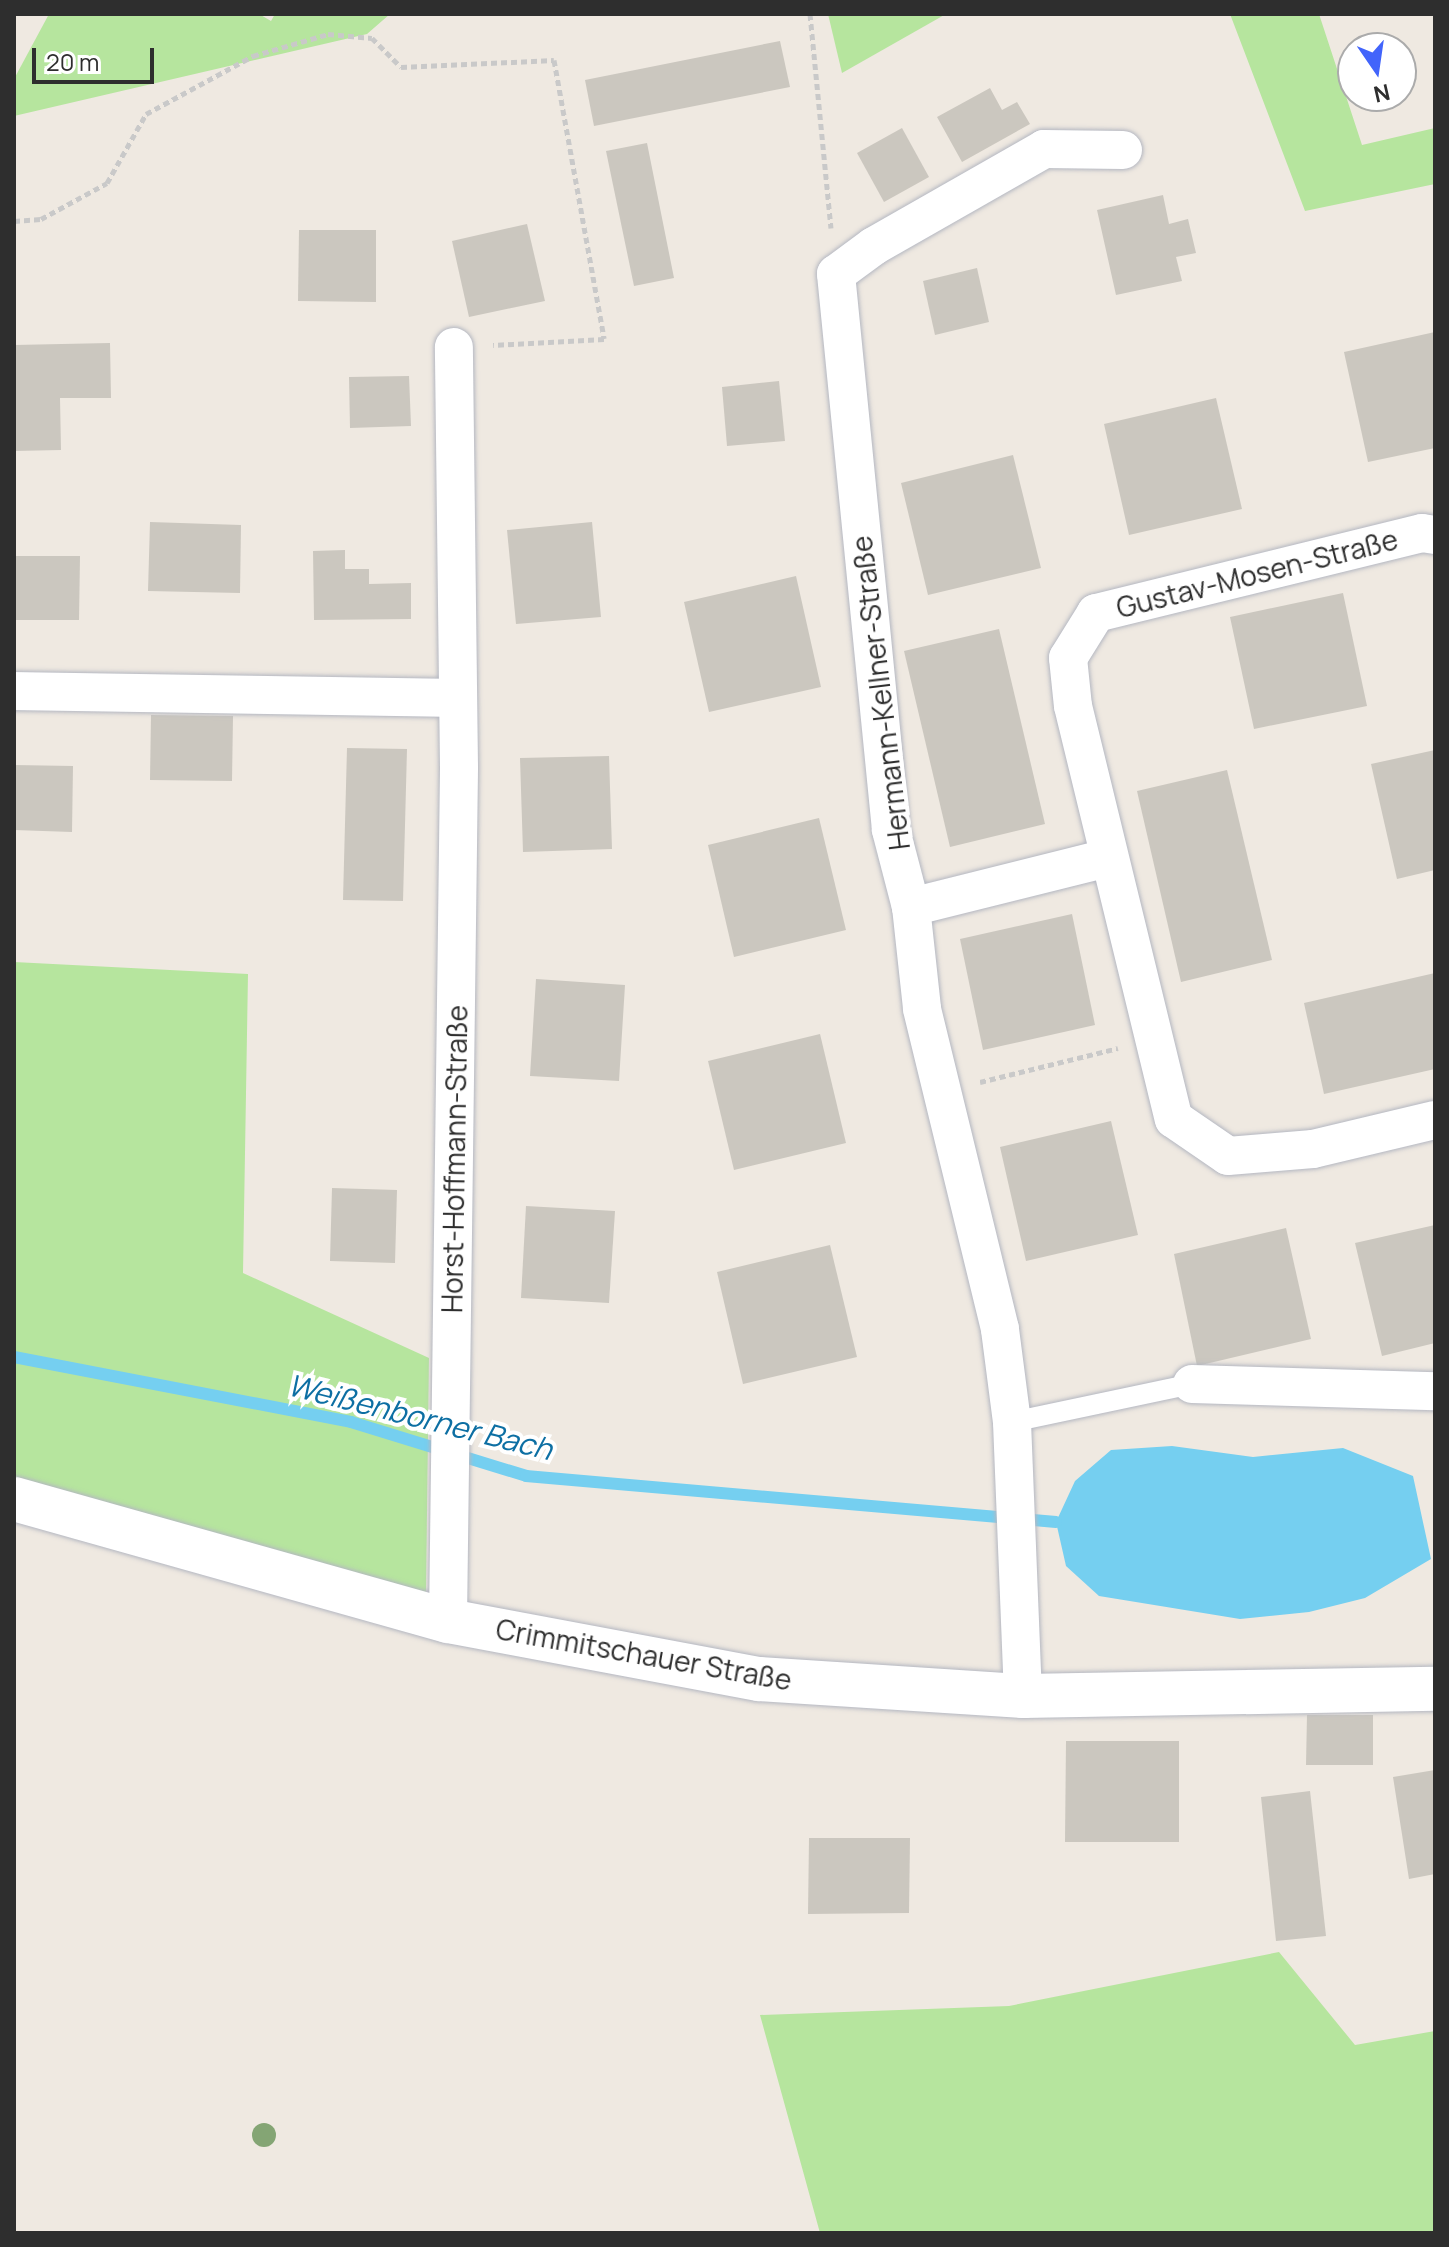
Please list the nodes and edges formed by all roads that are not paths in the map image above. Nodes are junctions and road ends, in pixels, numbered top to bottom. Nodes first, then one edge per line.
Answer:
1 (1123, 150) dead end
2 (454, 347) road end
3 (1435, 535) edge
4 (14, 691) edge
5 (457, 698) junction
6 (1108, 858) junction
7 (911, 907) junction
8 (1435, 1120) edge
9 (1192, 1384) joint
10 (1435, 1391) edge
11 (1012, 1422) junction
12 (14, 1499) edge
13 (448, 1621) junction
14 (1435, 1689) edge
15 (1023, 1696) junction

1 - 7 street, Hermann-Kellner-Straße
2 - 5 street, Horst-Hoffmann-Straße
3 - 6 street, Gustav-Mosen-Straße
4 - 5 street
5 - 13 street, Horst-Hoffmann-Straße
6 - 7 street
6 - 8 street, Gustav-Mosen-Straße
7 - 11 street, Hermann-Kellner-Straße
9 - 10 street
9 - 11 lane
11 - 15 street, Hermann-Kellner-Straße
12 - 13 main road, Crimmitschauer Straße
13 - 15 main road, Crimmitschauer Straße
14 - 15 main road, Crimmitschauer Straße

